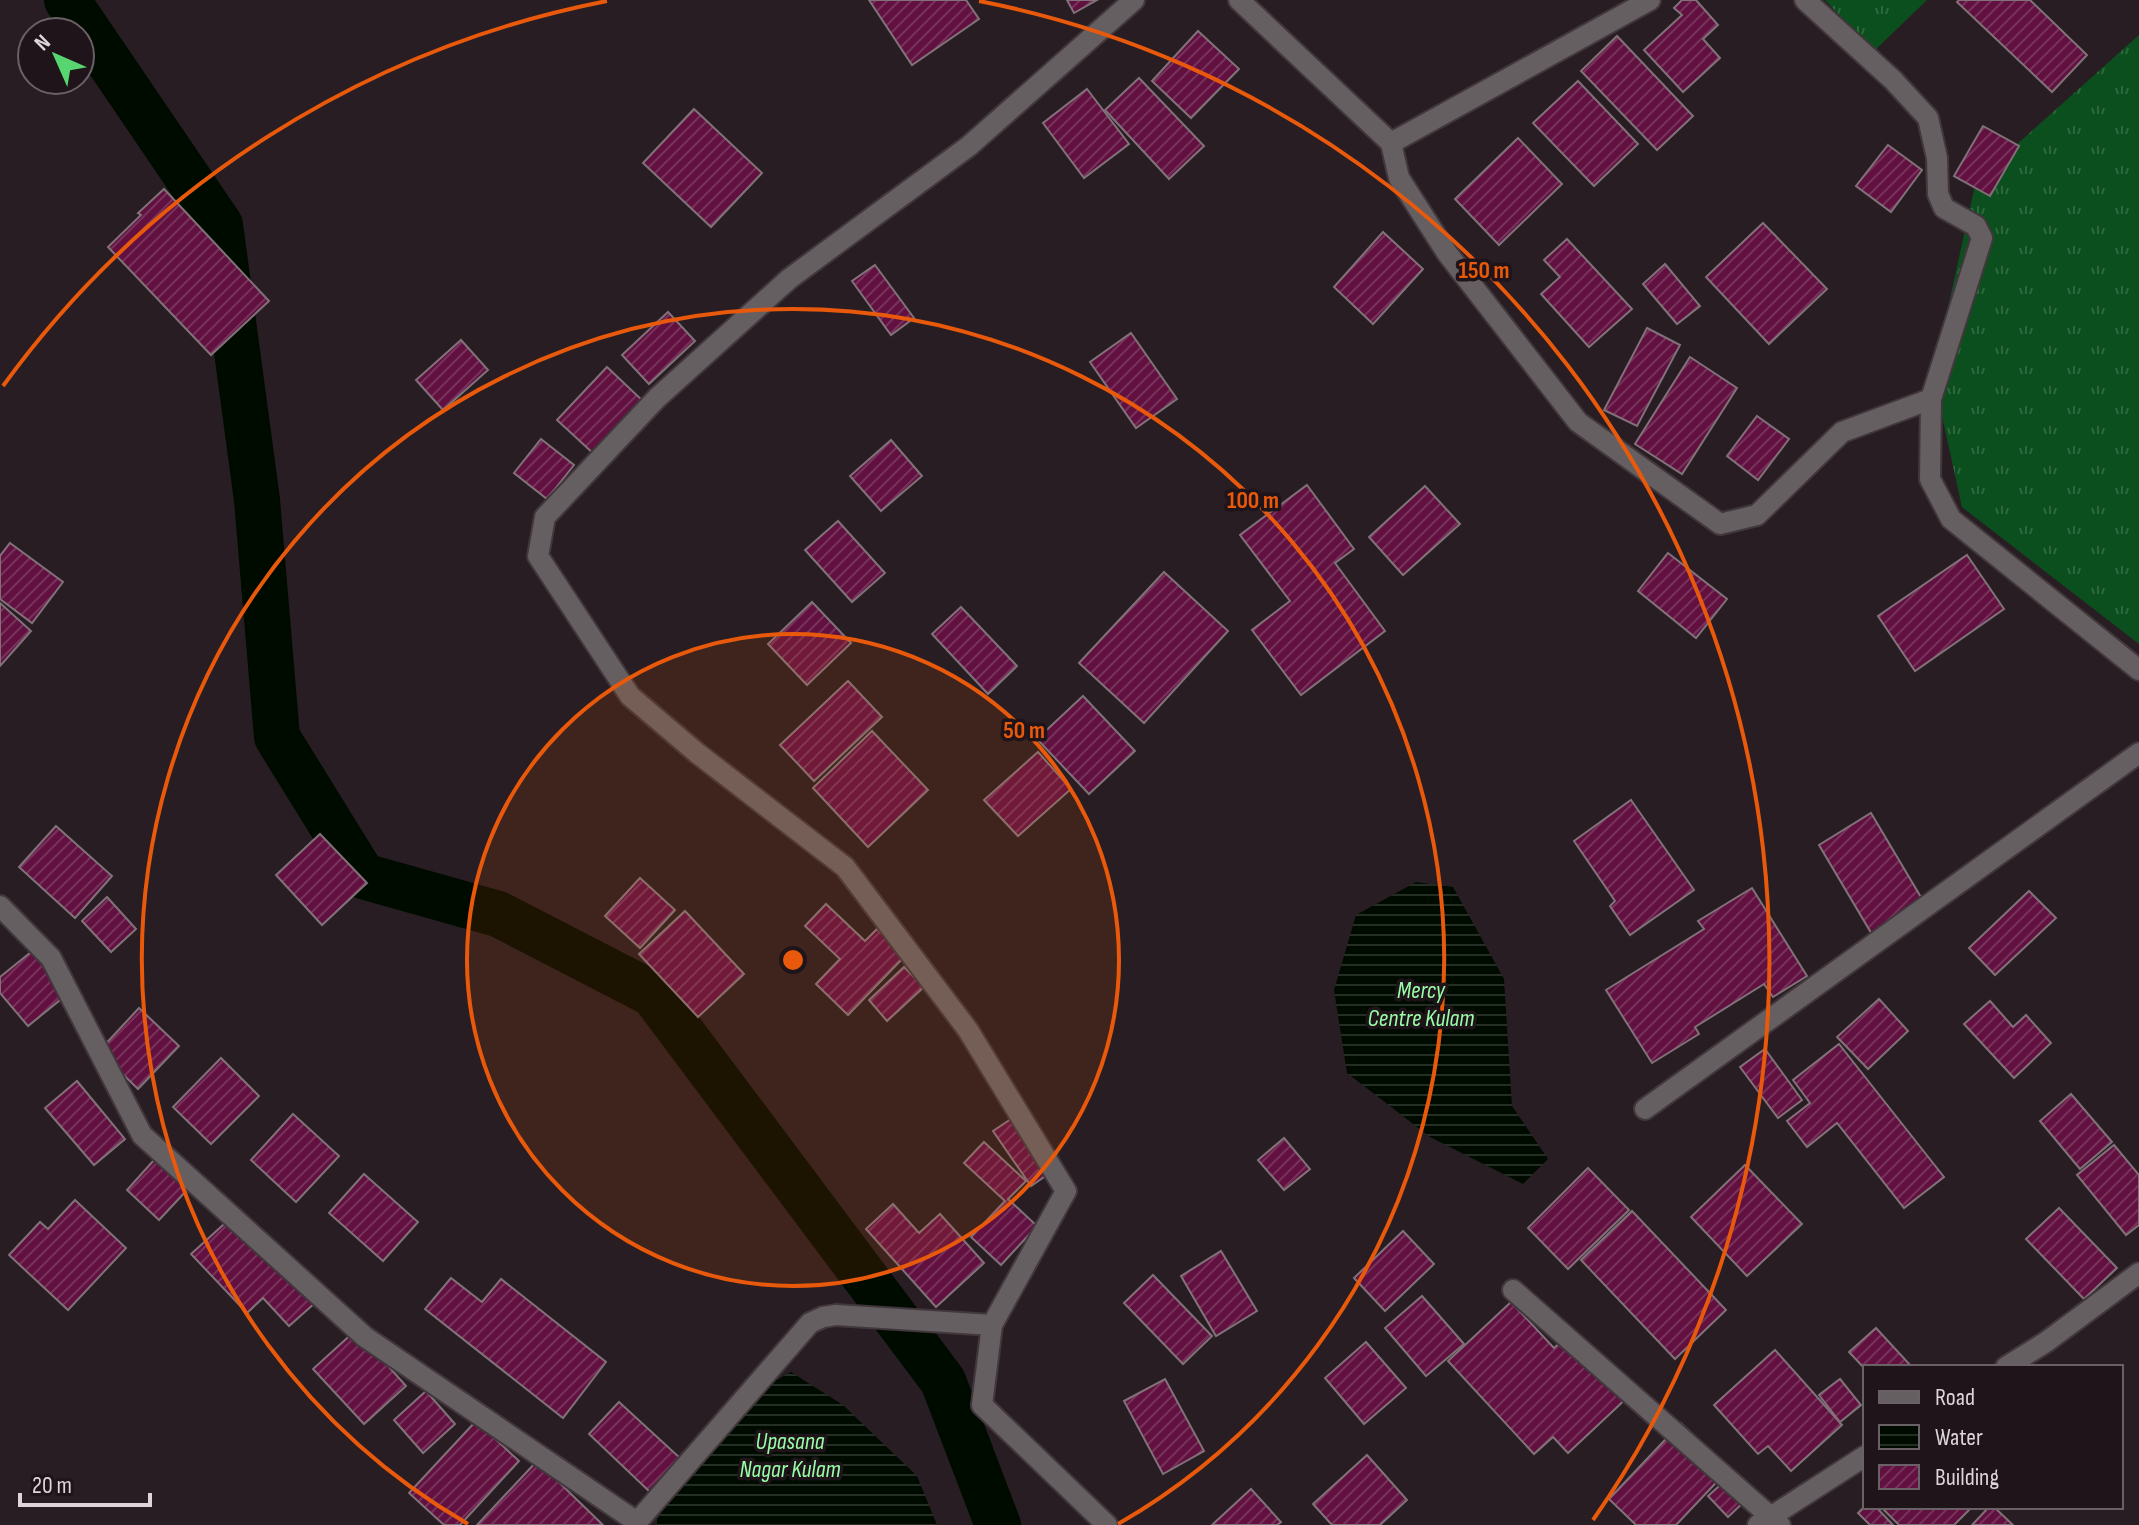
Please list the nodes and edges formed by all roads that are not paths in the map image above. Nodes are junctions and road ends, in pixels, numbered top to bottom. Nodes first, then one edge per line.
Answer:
1 (1134, 0) edge
2 (1239, 0) edge
3 (1650, 0) edge
4 (1805, 0) edge
5 (1391, 143) junction
6 (1931, 399) junction
7 (2139, 670) edge
8 (2139, 753) edge
9 (0, 906) edge
10 (1645, 1109) dead end
11 (2139, 1273) edge
12 (1513, 1290) dead end
13 (992, 1325) junction
14 (2009, 1365) edge
15 (1863, 1457) edge
16 (1770, 1522) edge
17 (1107, 1525) edge

1 - 13 street
2 - 5 street
3 - 5 street
4 - 6 street
5 - 6 street
6 - 7 street
8 - 10 street
9 - 13 street
11 - 14 street
12 - 16 street
13 - 17 street
15 - 16 street

